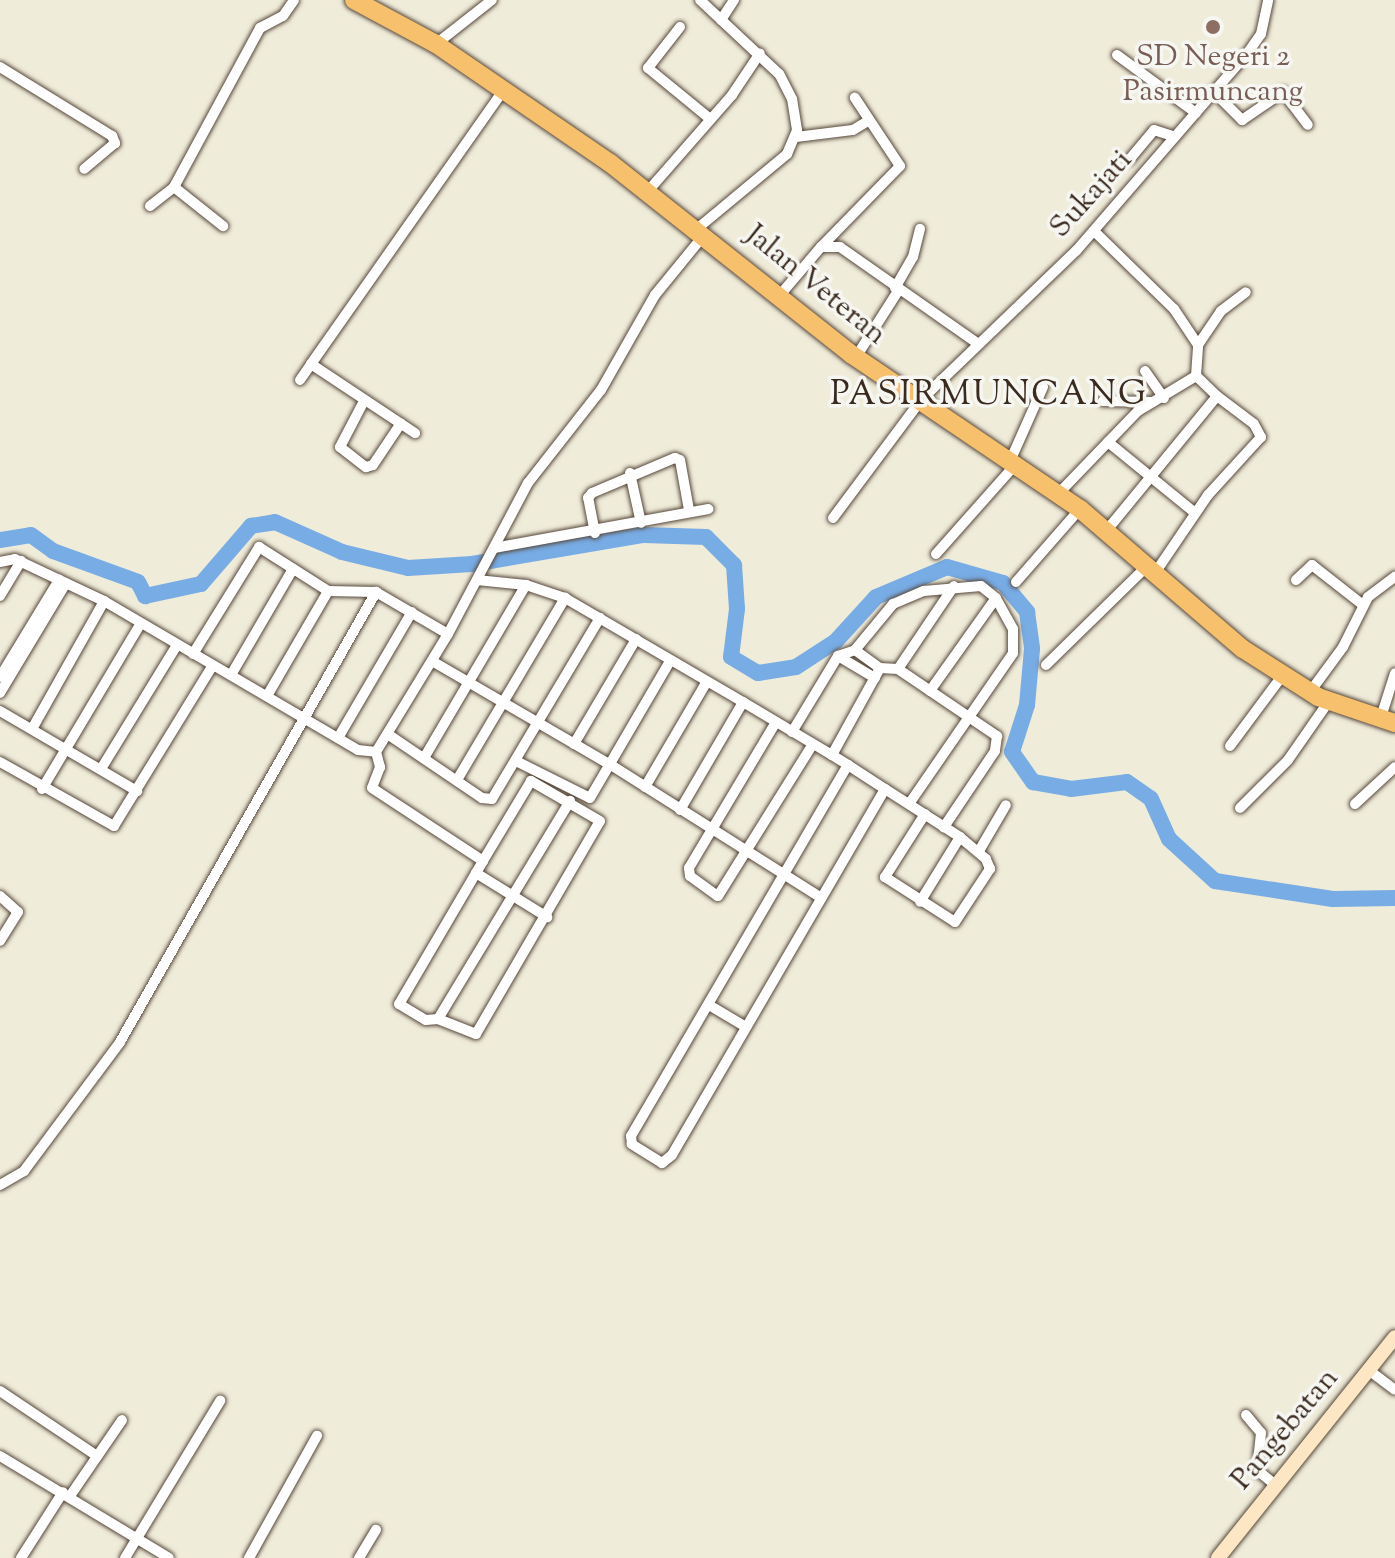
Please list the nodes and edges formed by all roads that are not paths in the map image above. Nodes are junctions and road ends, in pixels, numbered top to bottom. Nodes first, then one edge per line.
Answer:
1 (294, 0) edge
2 (354, 0) edge
3 (492, 0) edge
4 (700, 0) edge
5 (734, 0) edge
6 (1268, 0) edge
7 (721, 20) junction
8 (680, 27) dead end
9 (436, 44) junction
10 (760, 53) junction
11 (1117, 55) dead end
12 (0, 67) edge
13 (504, 89) junction
14 (1214, 92) junction
15 (855, 98) dead end
16 (1196, 113) junction
17 (709, 118) junction
18 (868, 121) junction
19 (1308, 125) dead end
20 (796, 137) junction
21 (1175, 137) junction
22 (1129, 160) dead end
23 (84, 169) dead end
24 (174, 187) junction
25 (648, 191) junction
26 (150, 206) dead end
27 (223, 226) dead end
28 (920, 229) dead end
29 (702, 231) junction
30 (1094, 231) junction
31 (821, 247) junction
32 (896, 290) junction
33 (1246, 292) dead end
34 (780, 295) junction
35 (977, 343) junction
36 (1198, 345) junction
37 (856, 357) junction
38 (311, 364) junction
39 (1145, 371) dead end
40 (1196, 376) junction
41 (300, 380) dead end
42 (1043, 387) dead end
43 (1217, 396) junction
44 (921, 400) junction
45 (1158, 400) junction
46 (364, 401) junction
47 (1103, 401) dead end
48 (401, 423) junction
49 (415, 433) dead end
50 (1108, 442) junction
51 (1014, 461) junction
52 (630, 473) junction
53 (1149, 477) junction
54 (1059, 493) junction
55 (708, 509) dead end
56 (1080, 509) junction
57 (689, 510) junction
58 (1195, 513) junction
59 (833, 518) dead end
60 (641, 523) junction
61 (1107, 530) junction
62 (595, 533) junction
63 (494, 550) junction
64 (936, 554) dead end
65 (21, 561) junction
66 (0, 562) edge
67 (293, 569) junction
68 (1151, 570) junction
69 (479, 577) junction
70 (1395, 577) edge
71 (1296, 580) dead end
72 (62, 582) junction
73 (1016, 582) dead end
74 (526, 585) junction
75 (954, 586) junction
76 (328, 591) junction
77 (376, 592) junction
78 (0, 596) edge
79 (565, 598) junction
80 (996, 598) junction
81 (104, 601) junction
82 (1363, 605) junction
83 (412, 612) junction
84 (600, 618) junction
85 (141, 623) junction
86 (448, 634) junction
87 (636, 639) junction
88 (177, 645) junction
89 (855, 650) junction
90 (193, 654) junction
91 (5, 656) edge
92 (838, 656) junction
93 (432, 661) junction
94 (670, 661) junction
95 (1046, 665) dead end
96 (212, 667) junction
97 (898, 669) junction
98 (877, 673) junction
99 (1395, 673) edge
100 (231, 675) junction
101 (1282, 676) junction
102 (0, 677) edge
103 (469, 683) junction
104 (706, 683) junction
105 (930, 691) junction
106 (1310, 692) junction
107 (0, 693) edge
108 (267, 696) junction
109 (1329, 701) junction
110 (743, 702) junction
111 (505, 703) junction
112 (0, 711) edge
113 (971, 716) junction
114 (302, 717) junction
115 (1388, 720) edge
116 (776, 722) junction
117 (540, 724) junction
118 (32, 729) junction
119 (792, 732) junction
120 (389, 735) junction
121 (338, 738) junction
122 (574, 744) junction
123 (813, 744) junction
124 (1230, 746) dead end
125 (66, 748) junction
126 (376, 752) junction
127 (832, 755) junction
128 (424, 758) junction
129 (518, 762) junction
130 (0, 763) edge
131 (611, 765) junction
132 (848, 765) junction
133 (1395, 767) edge
134 (101, 769) junction
135 (457, 780) junction
136 (645, 787) junction
137 (42, 789) junction
138 (885, 789) junction
139 (137, 791) junction
140 (570, 801) junction
141 (909, 804) junction
142 (1355, 804) dead end
143 (1006, 805) dead end
144 (1240, 808) dead end
145 (680, 810) junction
146 (925, 814) junction
147 (944, 827) junction
148 (713, 830) junction
149 (960, 837) junction
150 (979, 851) junction
151 (749, 853) junction
152 (483, 861) junction
153 (476, 873) junction
154 (785, 875) junction
155 (512, 894) junction
156 (0, 896) edge
157 (821, 898) junction
158 (920, 902) junction
159 (547, 917) junction
160 (0, 941) edge
161 (709, 1005) junction
162 (438, 1019) junction
163 (746, 1027) junction
164 (0, 1184) edge
165 (1395, 1337) edge
166 (1370, 1371) junction
167 (1395, 1390) edge
168 (0, 1391) edge
169 (220, 1401) dead end
170 (1246, 1415) dead end
171 (122, 1420) dead end
172 (317, 1436) dead end
173 (0, 1456) edge
174 (97, 1456) junction
175 (1272, 1487) junction
176 (67, 1494) junction
177 (376, 1530) dead end
178 (136, 1540) junction
179 (21, 1558) edge
180 (125, 1558) edge
181 (169, 1558) edge
182 (249, 1558) edge
183 (359, 1558) edge
184 (1218, 1558) edge

1 - 24 street
2 - 9 highway, Jalan Veteran
3 - 9 street
4 - 7 street
5 - 7 street
6 - 14 street, Sukajati
7 - 10 street
8 - 17 street
9 - 13 highway, Jalan Veteran
10 - 17 street
10 - 20 street
11 - 16 street
12 - 23 street
13 - 25 highway, Jalan Veteran
13 - 38 street
14 - 16 street, Sukajati
14 - 19 street
15 - 18 street
16 - 21 street, Sukajati
17 - 25 street
18 - 20 street
18 - 31 street
20 - 29 street
21 - 22 street
21 - 30 street, Sukajati
24 - 26 street
24 - 27 street
25 - 29 highway, Jalan Veteran
28 - 32 street
29 - 34 highway, Jalan Veteran
29 - 63 street
30 - 35 street, Sukajati
30 - 36 street
31 - 32 street
31 - 34 street
32 - 35 street
32 - 37 street
33 - 36 street
34 - 37 highway, Jalan Veteran
35 - 44 street, Sukajati
36 - 40 street
37 - 44 highway, Jalan Veteran
38 - 41 street
38 - 46 street
39 - 45 street
40 - 43 street
40 - 45 street
42 - 51 street
43 - 53 street
43 - 58 street
44 - 51 highway, Jalan Veteran
44 - 59 street, Sukajati
45 - 47 street
45 - 50 street
46 - 48 street
46 - 48 street
48 - 49 street
50 - 53 street
50 - 54 street
51 - 54 highway, Jalan Veteran
51 - 64 street
52 - 57 street
52 - 60 street
52 - 62 street
53 - 58 street
53 - 61 street
54 - 56 highway, Jalan Veteran
55 - 57 street
56 - 61 highway, Jalan Veteran
56 - 73 street
57 - 60 street
58 - 68 street
60 - 62 street
61 - 68 highway, Jalan Veteran
62 - 63 street
63 - 69 street
65 - 66 street
65 - 72 street
65 - 78 street
67 - 76 street
67 - 90 street
67 - 100 street
68 - 95 street
68 - 101 highway, Jalan Veteran
69 - 74 street
69 - 86 street
70 - 82 street
71 - 82 street
72 - 81 street
72 - 91 street
72 - 107 street
74 - 79 street
74 - 103 street
75 - 80 street
75 - 89 street
75 - 97 street
76 - 77 street
76 - 108 street
77 - 83 street
77 - 114 street
79 - 84 street
79 - 111 street
80 - 105 street
80 - 113 street
81 - 85 street
81 - 118 street
82 - 106 street
83 - 86 street
83 - 121 street
84 - 87 street
84 - 117 street
85 - 88 street
85 - 125 street
86 - 93 street
87 - 94 street
87 - 122 street
88 - 90 street
88 - 134 street
89 - 92 street
89 - 98 street
90 - 96 street
91 - 102 street
92 - 98 street
92 - 119 street
93 - 103 street
93 - 120 street
94 - 104 street
94 - 131 street
96 - 100 street
96 - 139 street
97 - 98 street
97 - 105 street
98 - 127 street
99 - 115 street
100 - 108 street
101 - 106 highway, Jalan Veteran
101 - 124 street
103 - 111 street
103 - 128 street
104 - 110 street
104 - 136 street
105 - 113 street
106 - 109 highway, Jalan Veteran
108 - 114 street
109 - 115 highway, Jalan Veteran
109 - 144 street
110 - 116 street
110 - 145 street
111 - 117 street
111 - 135 street
112 - 118 street
113 - 141 street
113 - 147 street
114 - 121 street
114 - 164 street
116 - 119 street
116 - 148 street
117 - 122 street
117 - 129 street
118 - 125 street
119 - 123 street
120 - 126 street
120 - 128 street
121 - 126 street
122 - 131 street
123 - 127 street
123 - 151 street
125 - 134 street
125 - 137 street
126 - 152 street
127 - 132 street
128 - 135 street
129 - 131 street
129 - 135 street
130 - 137 street
131 - 136 street
132 - 138 street
132 - 154 street
133 - 142 street
134 - 139 street
136 - 145 street
137 - 139 street
138 - 141 street
138 - 157 street
140 - 152 street
140 - 155 street
140 - 159 street
141 - 146 street
143 - 150 street
145 - 148 street
146 - 147 street
146 - 158 street
147 - 149 street
148 - 151 street
148 - 151 street
149 - 150 street
149 - 158 street
150 - 158 street
151 - 154 street
152 - 153 street
153 - 155 street
153 - 162 street
154 - 157 street
154 - 161 street
155 - 159 street
155 - 162 street
156 - 160 street
157 - 163 street
159 - 162 street
161 - 163 street
161 - 163 street
165 - 166 street, Pangebatan
166 - 167 street
166 - 175 street, Pangebatan
168 - 174 street
169 - 178 street
170 - 175 street
171 - 174 street
172 - 182 street
173 - 176 street
174 - 176 street
175 - 184 street, Pangebatan
176 - 178 street
176 - 179 street
177 - 183 street
178 - 180 street
178 - 181 street

